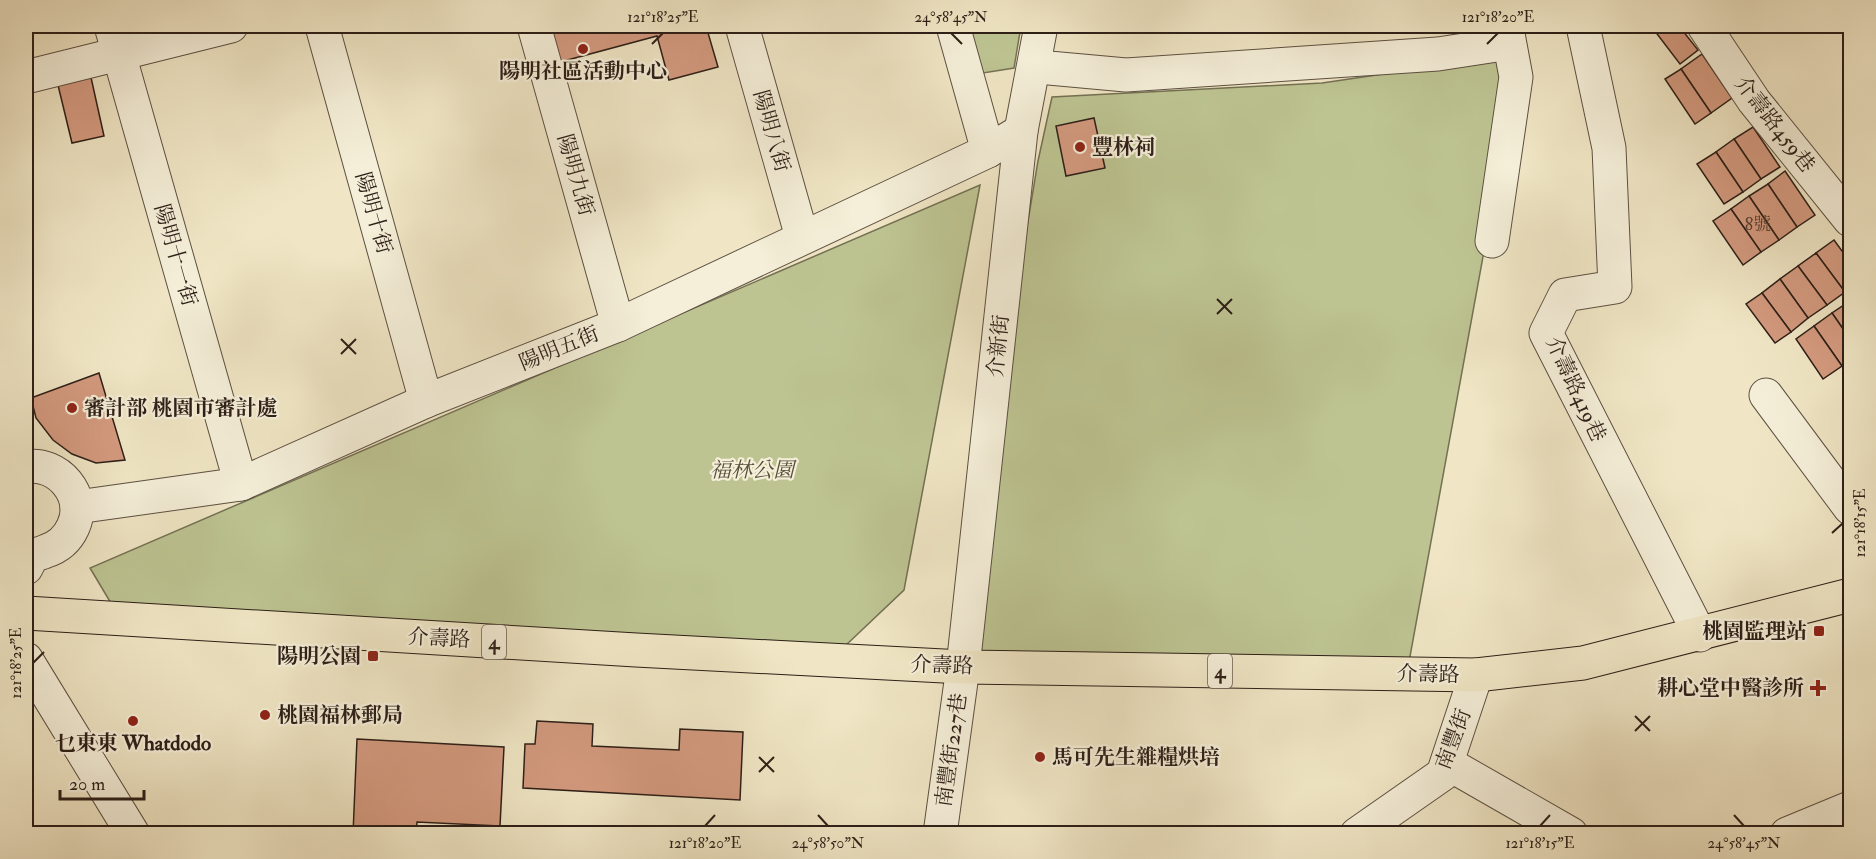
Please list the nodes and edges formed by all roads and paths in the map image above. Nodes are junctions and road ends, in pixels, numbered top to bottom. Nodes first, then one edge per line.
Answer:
1 (231, 26) edge
2 (322, 26) edge
3 (534, 26) edge
4 (741, 26) edge
5 (953, 26) edge
6 (1041, 26) edge
7 (1583, 26) edge
8 (1704, 26) edge
9 (1509, 29) edge
10 (115, 39) edge
11 (1035, 61) junction
12 (26, 77) edge
13 (1021, 131) junction
14 (988, 151) junction
15 (1851, 220) edge
16 (802, 237) junction
17 (1492, 241) dead end
18 (618, 325) junction
19 (1766, 395) dead end
20 (426, 401) junction
21 (26, 467) edge
22 (241, 484) junction
23 (77, 507) junction
24 (1851, 508) edge
25 (28, 559) edge
26 (1851, 595) edge
27 (26, 613) edge
28 (1700, 634) junction
29 (26, 659) edge
30 (963, 667) junction
31 (1476, 675) junction
32 (1447, 763) junction
33 (1851, 808) edge
34 (133, 834) edge
35 (940, 834) edge
36 (1358, 834) edge
37 (1571, 834) edge
38 (1787, 834) edge

1 - 10 street
2 - 20 street, 陽明十街
3 - 18 street, 陽明九街
4 - 16 street, 陽明八街
5 - 14 street
6 - 11 street, 介新街
7 - 28 street, 介壽路419巷
8 - 15 street, 介壽路459巷
9 - 11 street
9 - 17 street
10 - 12 street
10 - 22 street, 陽明十一街
11 - 13 street, 介新街
13 - 14 street, 陽明五街
13 - 30 street, 介新街
14 - 16 street, 陽明五街
16 - 18 street, 陽明五街
18 - 20 street, 陽明五街
19 - 24 street
20 - 22 street, 陽明五街
21 - 23 street
22 - 23 street, 陽明五街
23 - 25 street
26 - 28 main road, 介壽路 / 4
27 - 30 main road, 介壽路 / 4
28 - 31 main road, 介壽路 / 4
29 - 34 street
30 - 31 main road, 介壽路 / 4
30 - 35 street, 南豐街227巷
31 - 32 street, 南豐街
32 - 36 street, 南豐街
32 - 37 street
33 - 38 street

